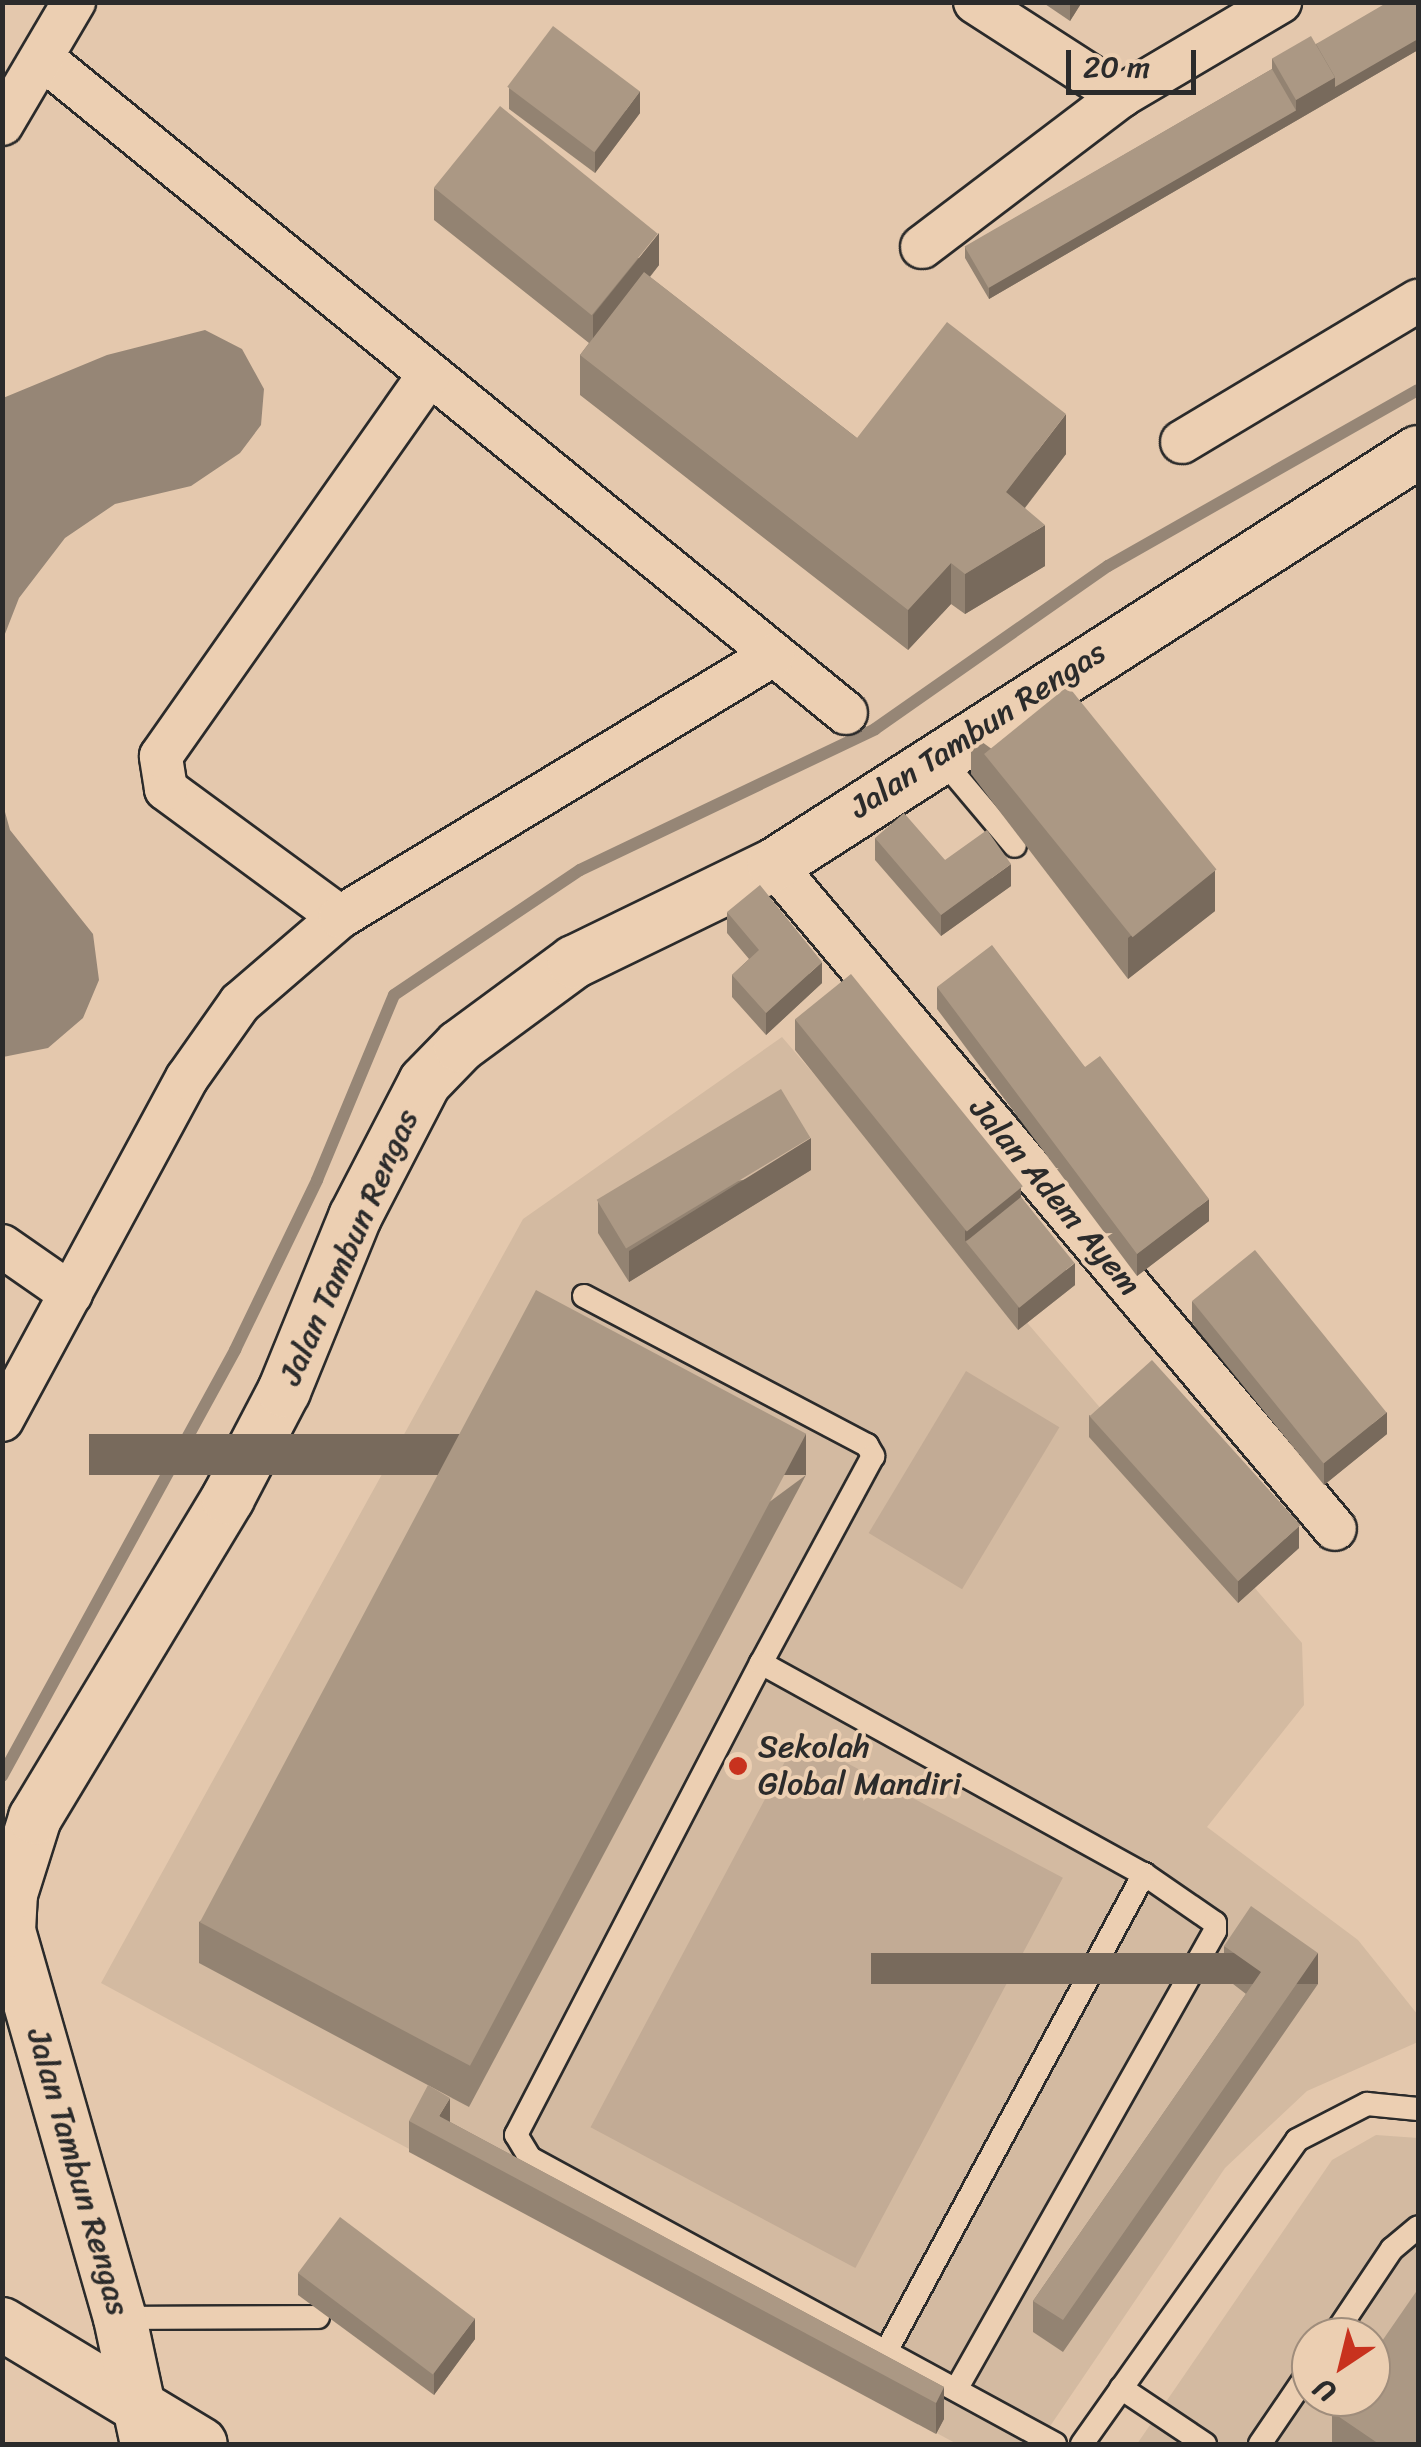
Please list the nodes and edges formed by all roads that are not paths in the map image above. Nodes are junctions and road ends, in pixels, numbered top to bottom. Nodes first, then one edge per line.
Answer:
1 (74, 2) edge
2 (975, 2) edge
3 (1280, 2) edge
4 (42, 58) junction
5 (1122, 96) junction
6 (2, 124) edge
7 (922, 247) dead end
8 (1418, 301) edge
9 (429, 374) junction
10 (1182, 442) dead end
11 (1418, 452) edge
12 (773, 655) junction
13 (846, 713) dead end
14 (937, 754) junction
15 (1015, 846) dead end
16 (774, 864) junction
17 (340, 917) junction
18 (2, 1246) edge
19 (71, 1294) junction
20 (584, 1296) dead end
21 (2, 1420) edge
22 (1336, 1529) dead end
23 (761, 1663) junction
24 (1144, 1874) junction
25 (1418, 2108) edge
26 (1418, 2227) edge
27 (318, 2317) dead end
28 (1346, 2317) edge
29 (120, 2318) junction
30 (2, 2324) edge
31 (888, 2348) junction
32 (958, 2388) junction
33 (1121, 2388) junction
34 (1291, 2398) edge
35 (144, 2425) edge
36 (201, 2444) edge
37 (1055, 2444) edge
38 (1082, 2444) edge
39 (1205, 2444) edge
40 (1260, 2444) edge

1 - 4 street
2 - 5 street
3 - 5 street
4 - 6 street
4 - 9 street
5 - 7 street
8 - 10 street
9 - 12 street
9 - 17 street
11 - 14 street, Jalan Tambun Rengas
12 - 13 street
12 - 17 street
14 - 15 lane
14 - 16 street, Jalan Tambun Rengas
16 - 22 street, Jalan Adem Ayem
16 - 29 street, Jalan Tambun Rengas
17 - 19 street
18 - 19 street
19 - 21 street
20 - 23 lane
23 - 24 lane
23 - 31 lane
24 - 31 lane
24 - 32 lane
25 - 33 lane
26 - 28 lane
27 - 29 lane
29 - 35 street, Jalan Tambun Rengas
30 - 35 street
31 - 32 lane
32 - 37 lane
33 - 38 lane
33 - 39 lane
34 - 40 lane
35 - 36 street

